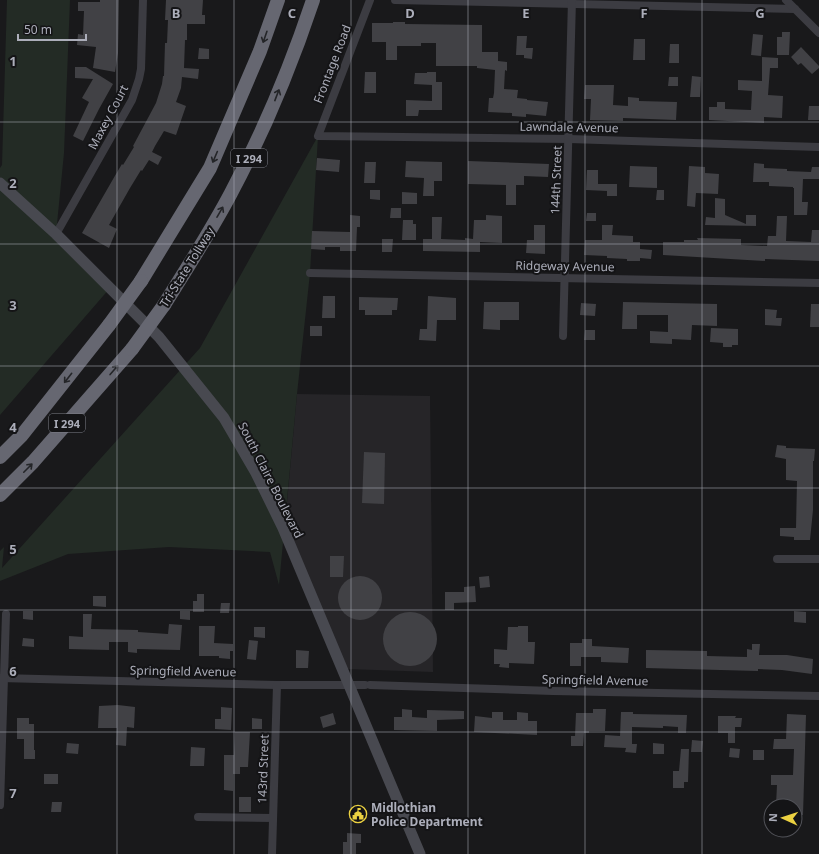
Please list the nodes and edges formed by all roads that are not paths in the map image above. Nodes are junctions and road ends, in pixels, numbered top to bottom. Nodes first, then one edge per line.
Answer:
1 (143, 0) edge
2 (278, 0) edge
3 (313, 0) edge
4 (370, 0) edge
5 (395, 0) edge
6 (786, 0) edge
7 (572, 2) edge
8 (795, 9) junction
9 (819, 33) edge
10 (318, 136) joint
11 (569, 139) junction
12 (819, 147) edge
13 (0, 183) edge
14 (56, 234) junction
15 (310, 273) dead end
16 (565, 278) junction
17 (819, 283) edge
18 (563, 336) dead end
19 (0, 457) edge
20 (0, 495) edge
21 (777, 559) dead end
22 (819, 559) edge
23 (6, 614) dead end
24 (2, 678) edge
25 (349, 684) junction
26 (277, 685) junction
27 (819, 696) edge
28 (0, 805) edge
29 (198, 817) dead end
30 (273, 818) junction
31 (272, 854) edge
32 (420, 854) edge

1 - 14 street, Maxey Court
2 -> 19 highway, I 294, bridge
20 -> 3 highway, Tri-State Tollway / I 294, bridge
4 - 10 street, Frontage Road
5 - 7 street
6 - 8 street
7 - 8 street
7 - 11 street, 144th Street
8 - 9 street
10 - 11 street, Lawndale Avenue
11 - 12 street, Lawndale Avenue
11 - 16 street, 144th Street
13 - 14 street, South Claire Boulevard
14 - 25 street, South Claire Boulevard
15 - 16 street, Ridgeway Avenue
16 - 17 street, Ridgeway Avenue
16 - 18 street, 144th Street
21 - 22 street
23 - 24 street
24 - 26 street, Springfield Avenue
24 - 28 street
25 - 26 street, Springfield Avenue
25 - 27 street, Springfield Avenue
25 - 32 street, South Claire Boulevard
26 - 30 street, 143rd Street
29 - 30 street
30 - 31 street, 143rd Street

